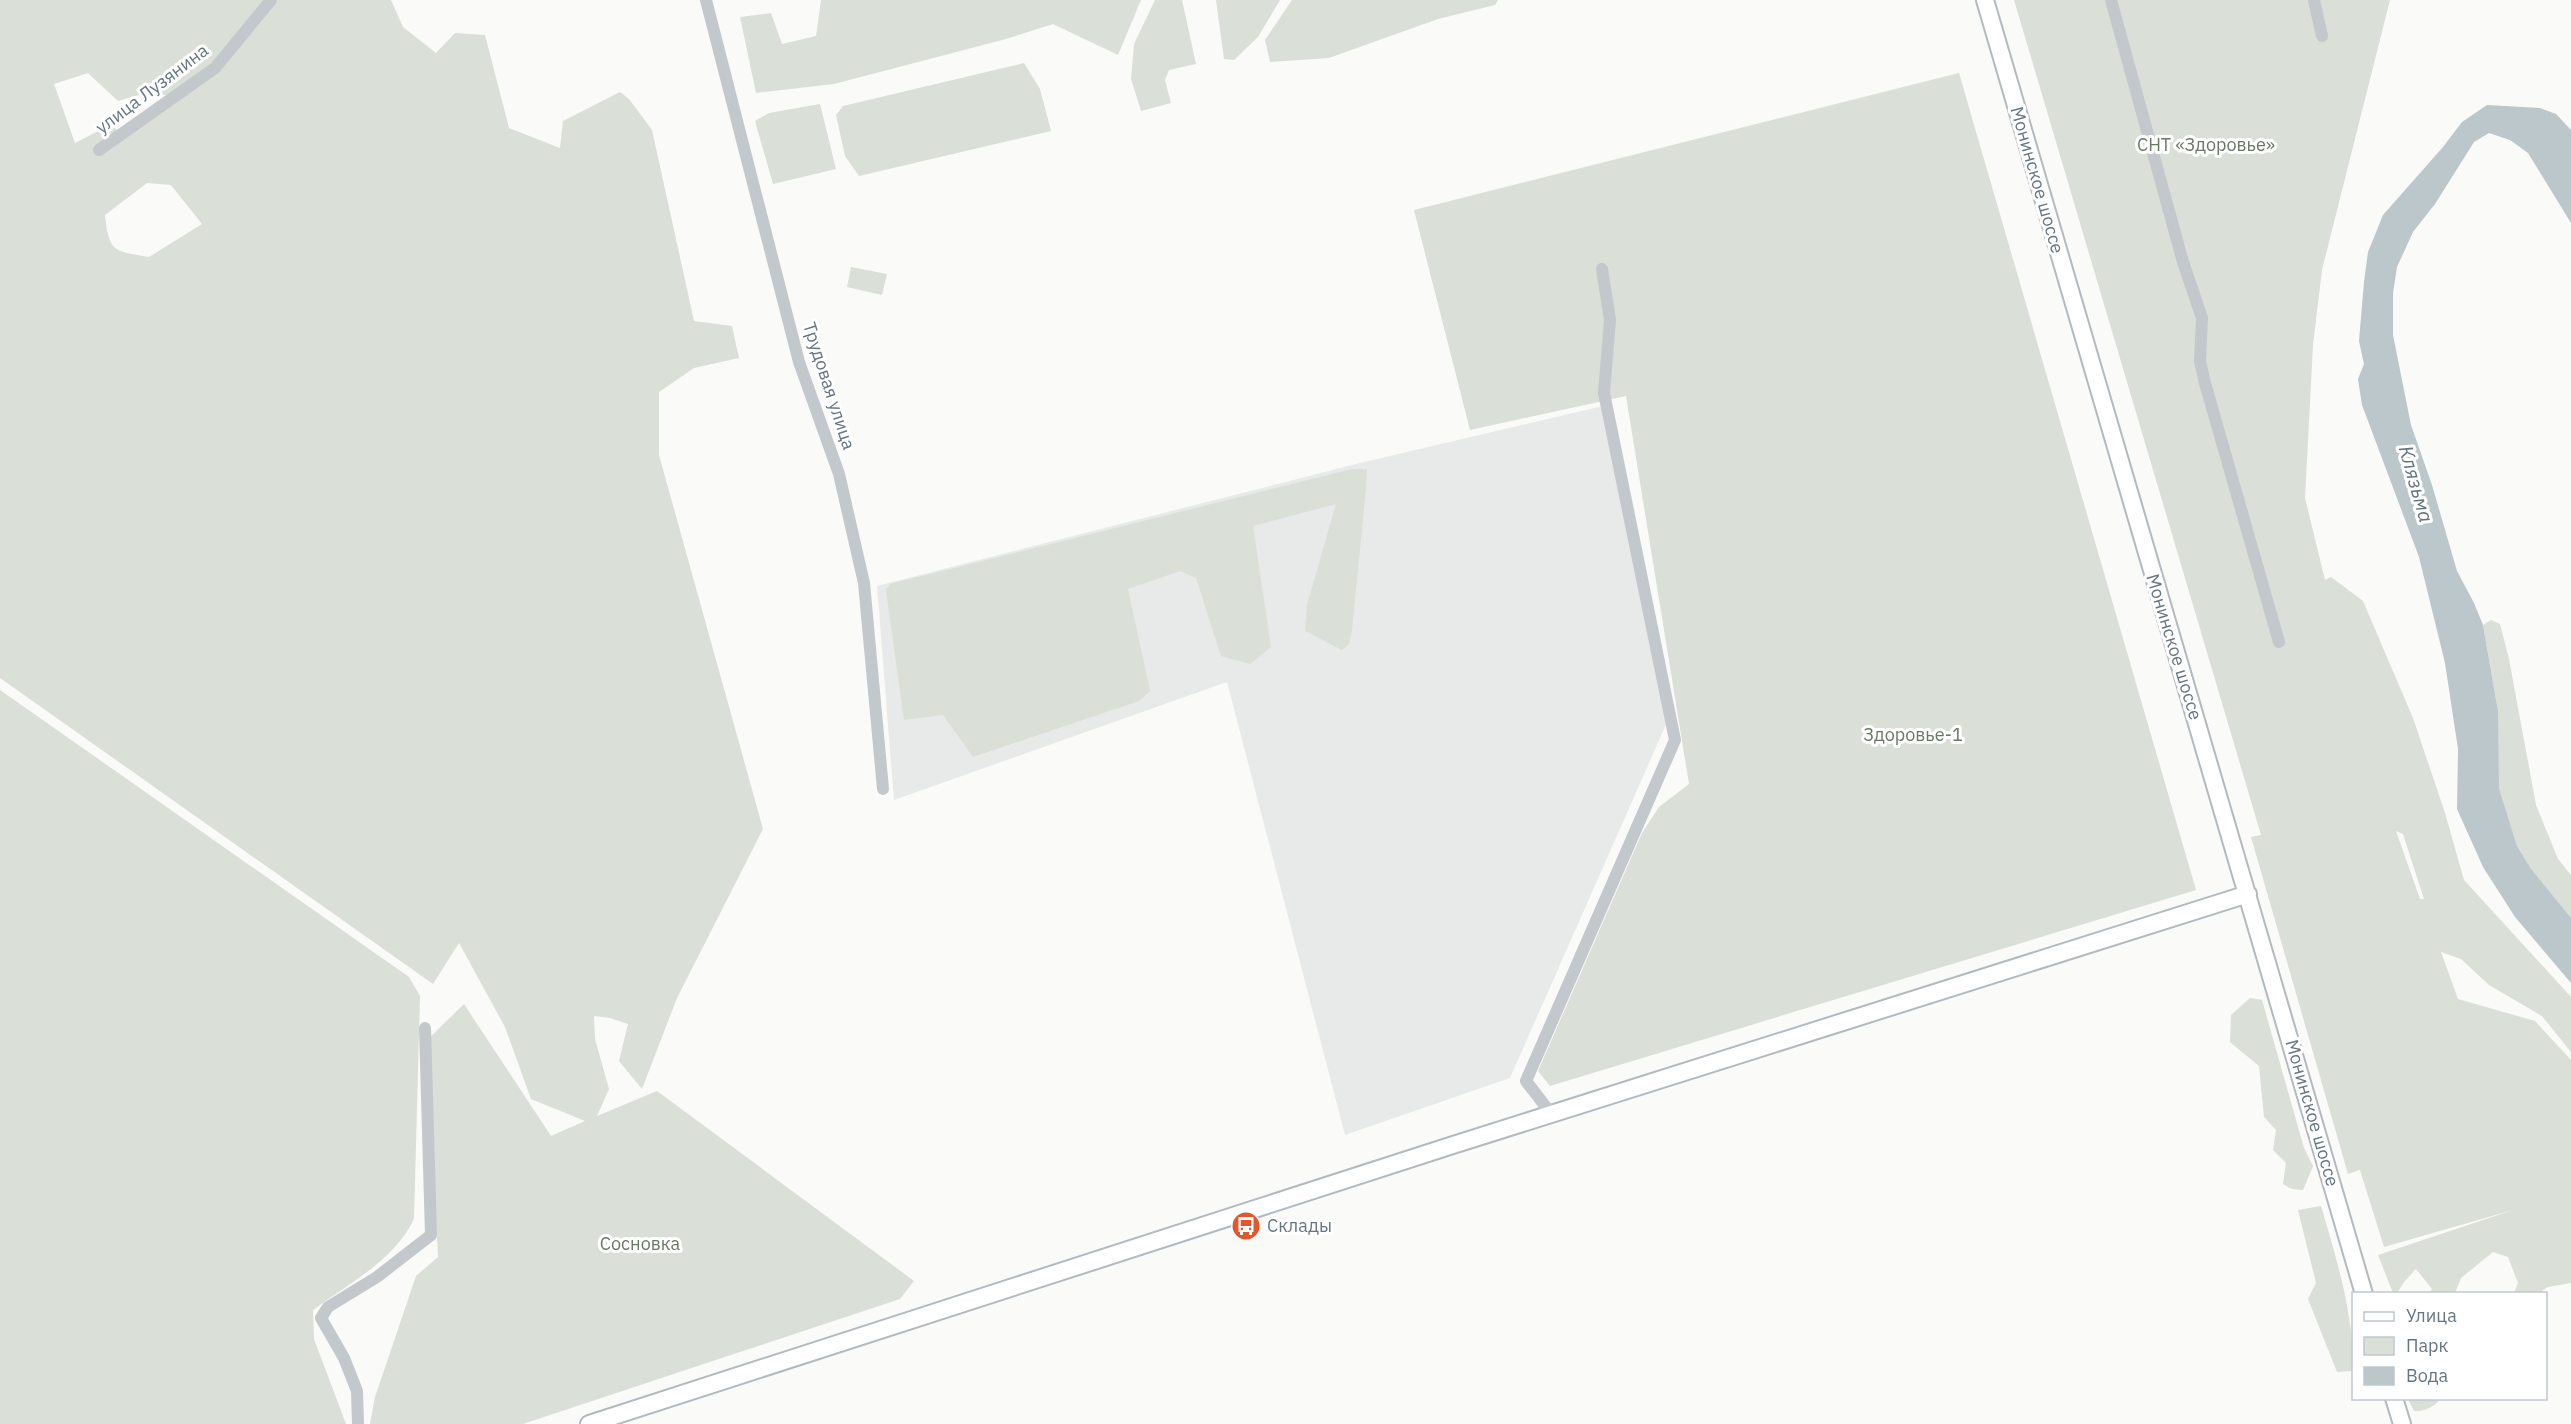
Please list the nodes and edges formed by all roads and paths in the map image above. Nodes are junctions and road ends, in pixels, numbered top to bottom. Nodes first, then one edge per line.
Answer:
1 (271, 0) edge
2 (706, 0) edge
3 (1984, 0) edge
4 (2111, 0) edge
5 (2314, 0) edge
6 (2322, 36) dead end
7 (99, 150) dead end
8 (1602, 269) dead end
9 (2279, 642) dead end
10 (883, 789) dead end
11 (2248, 894) junction
12 (425, 1028) dead end
13 (1552, 1115) junction
14 (2364, 1292) edge
15 (2395, 1400) edge
16 (358, 1424) edge
17 (589, 1424) edge
18 (2402, 1424) edge

1 - 7 street, улица Лузянина
2 - 10 street, Трудовая улица
3 - 11 main road, Монинское шоссе
4 - 9 street
5 - 6 street
8 - 13 street
11 - 13 main road
11 - 14 main road, Монинское шоссе
12 - 16 street
13 - 17 main road
15 - 18 main road

